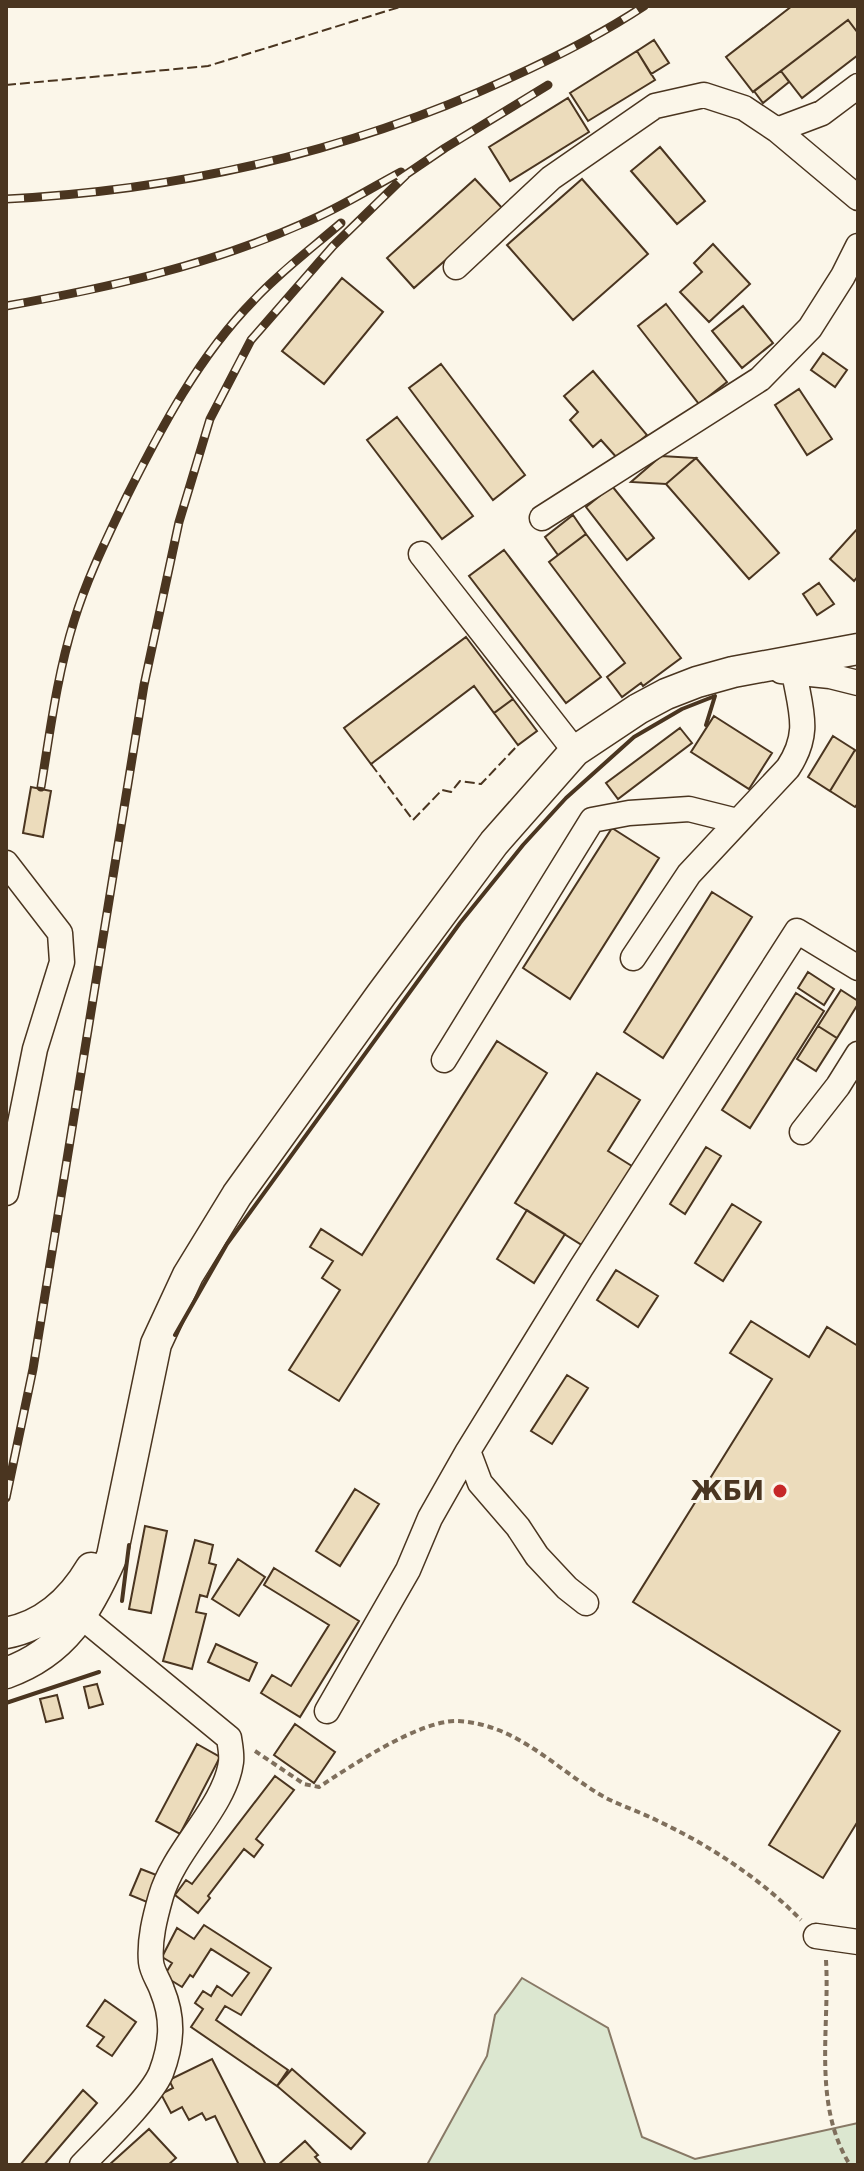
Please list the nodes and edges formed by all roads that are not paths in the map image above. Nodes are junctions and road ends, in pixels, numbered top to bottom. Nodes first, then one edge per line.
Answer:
1 (858, 86) edge
2 (777, 130) junction
3 (858, 198) edge
4 (858, 246) edge
5 (456, 267) dead end
6 (542, 518) dead end
7 (421, 554) dead end
8 (858, 649) edge
9 (755, 668) junction
10 (794, 672) junction
11 (858, 683) edge
12 (575, 751) junction
13 (737, 821) junction
14 (6, 863) edge
15 (633, 958) dead end
16 (858, 968) edge
17 (858, 1054) edge
18 (444, 1060) dead end
19 (802, 1132) dead end
20 (6, 1193) edge
21 (468, 1451) junction
22 (119, 1522) junction
23 (586, 1603) dead end
24 (82, 1617) junction
25 (6, 1633) edge
26 (6, 1673) edge
27 (327, 1711) dead end
28 (816, 1936) road end
29 (858, 1942) edge
30 (82, 2165) edge

1 - 2 street
2 - 3 street
2 - 5 street
4 - 6 street
7 - 12 street
8 - 9 main road
9 - 10 street
9 - 12 main road
10 - 11 street
10 - 13 street
12 - 22 main road
13 - 15 street
13 - 18 street
14 - 20 street
16 - 21 street
17 - 19 street
21 - 23 street
21 - 27 street
22 - 24 main road
22 - 25 main road
24 - 26 main road
24 - 30 street
28 - 29 street

